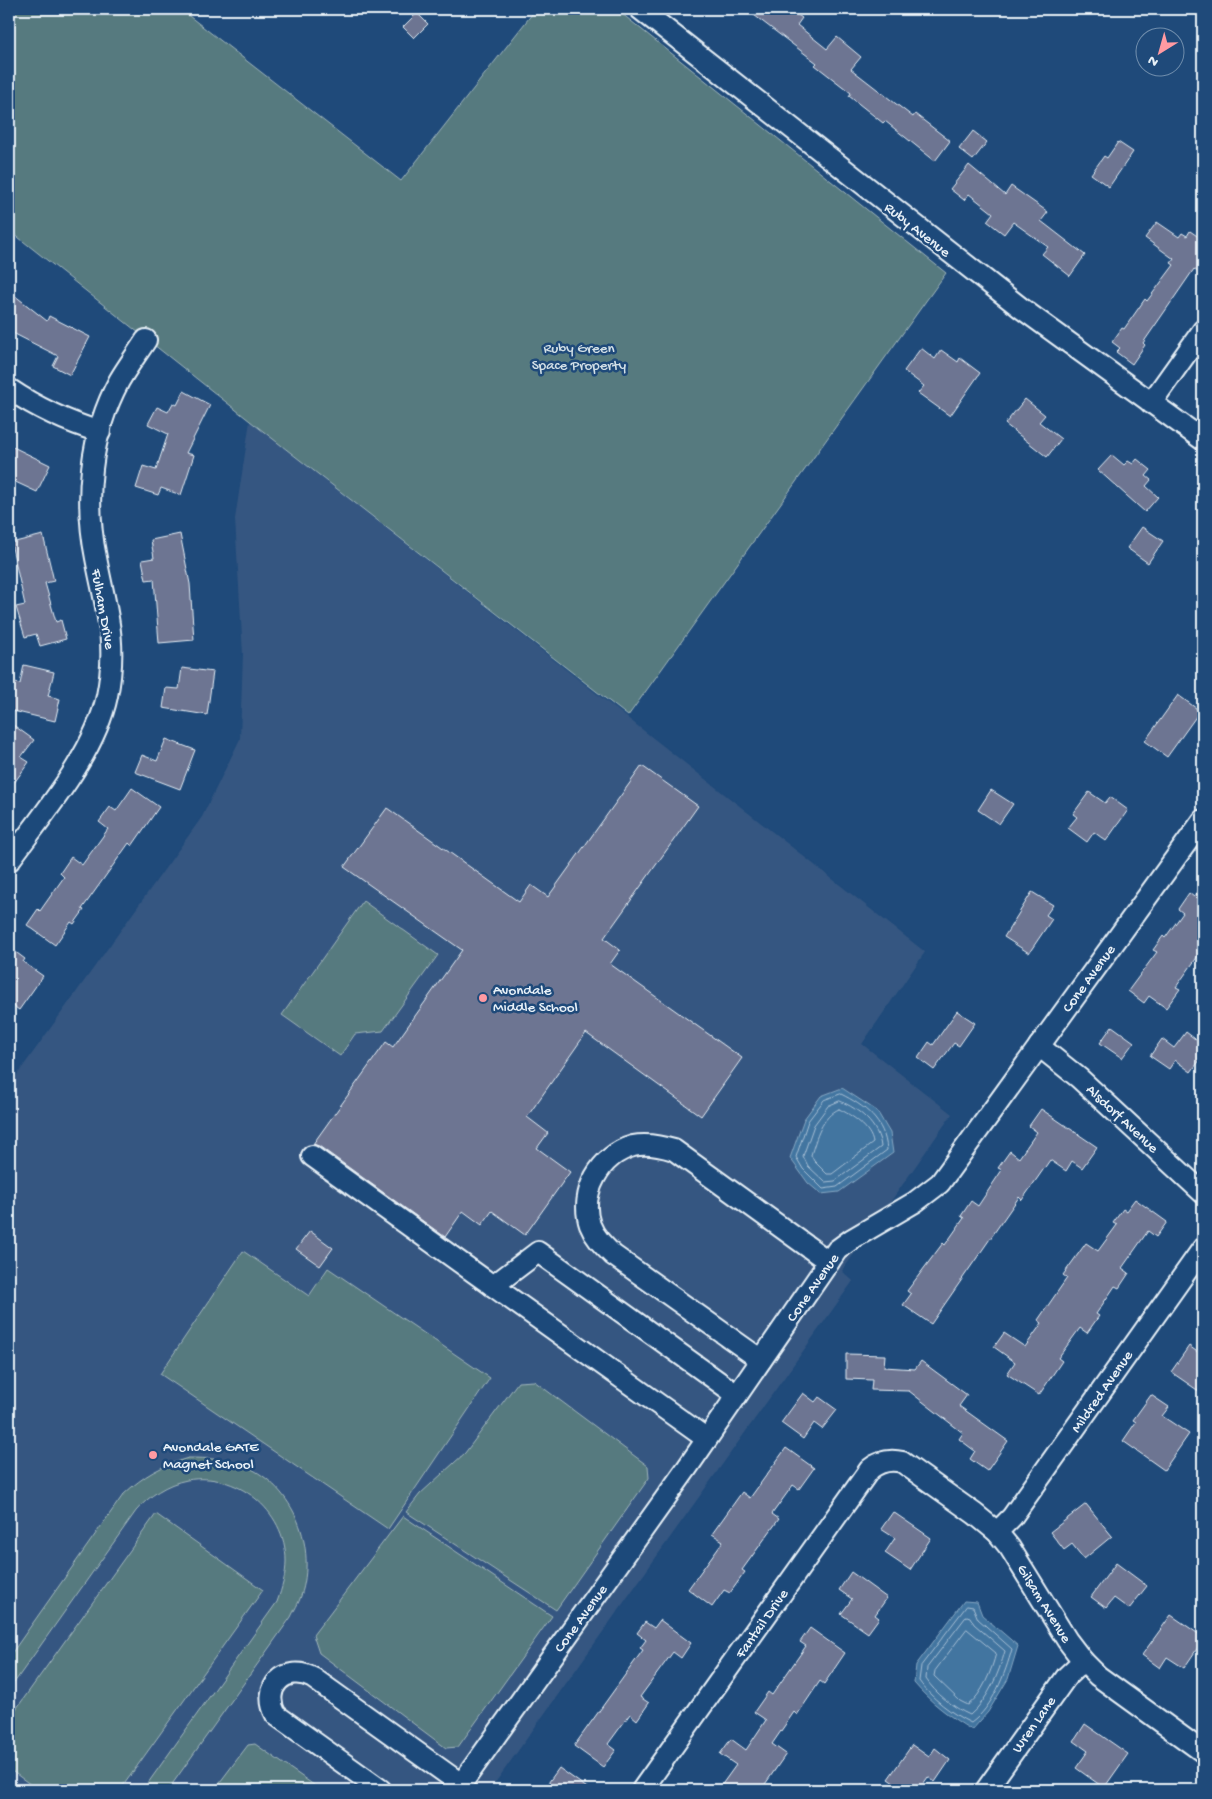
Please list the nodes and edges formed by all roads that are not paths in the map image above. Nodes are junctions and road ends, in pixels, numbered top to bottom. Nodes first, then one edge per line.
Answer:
1 (640, 9) edge
2 (1203, 330) edge
3 (146, 340) dead end
4 (9, 390) edge
5 (1151, 403) junction
6 (100, 432) junction
7 (1203, 440) edge
8 (1203, 820) edge
9 (9, 861) edge
10 (1040, 1046) junction
11 (312, 1156) dead end
12 (1203, 1193) edge
13 (1203, 1248) edge
14 (829, 1262) junction
15 (493, 1286) junction
16 (761, 1360) junction
17 (737, 1395) junction
18 (707, 1439) junction
19 (885, 1461) joint
20 (997, 1532) junction
21 (1084, 1661) junction
22 (1203, 1752) edge
23 (459, 1787) edge
24 (380, 1790) edge
25 (642, 1790) edge
26 (986, 1790) edge

1 - 5 street, Ruby Avenue
2 - 5 street
3 - 6 street, Fulham Drive
4 - 6 street
5 - 7 street, Ruby Avenue
6 - 9 street, Fulham Drive
8 - 10 street, Cone Avenue
10 - 12 street, Alsdorf Avenue
10 - 14 street, Cone Avenue
11 - 15 street
13 - 20 street, Mildred Avenue
14 - 16 street, Cone Avenue
14 - 16 street
15 - 17 street
15 - 18 street
16 - 17 street, Cone Avenue
17 - 18 street, Cone Avenue
18 - 23 street, Cone Avenue
19 - 20 street, Gilsam Avenue
19 - 25 street, Fantail Drive
20 - 21 street, Gilsam Avenue
21 - 22 street, Gilsam Avenue
21 - 26 street, Wren Lane
23 - 24 street

